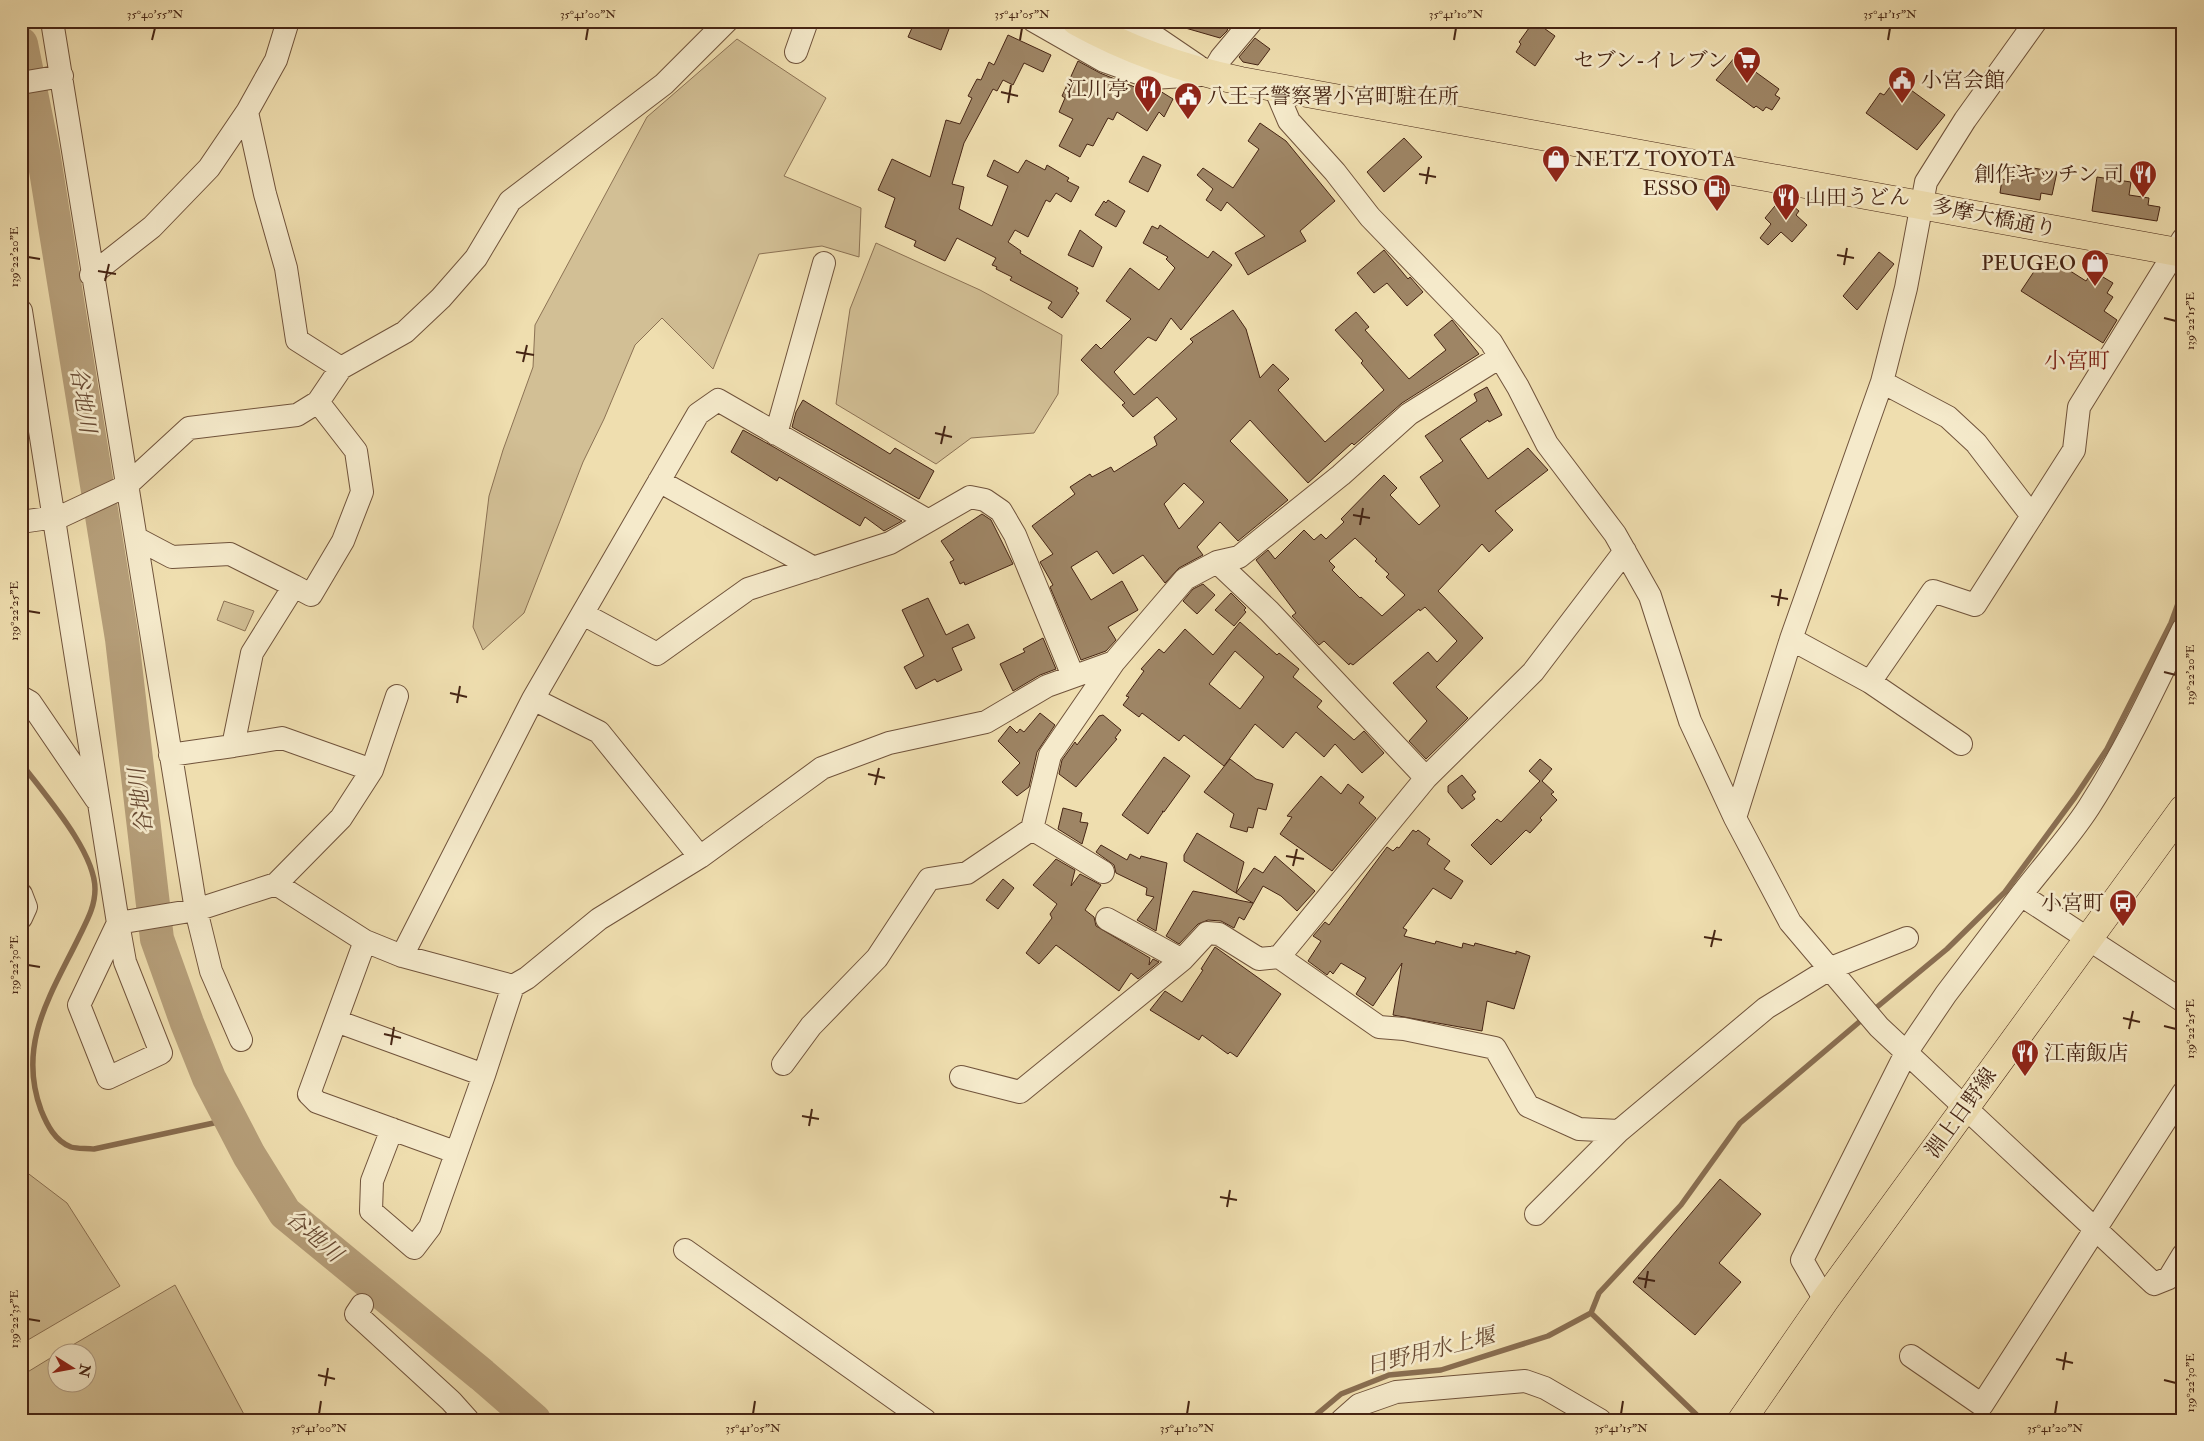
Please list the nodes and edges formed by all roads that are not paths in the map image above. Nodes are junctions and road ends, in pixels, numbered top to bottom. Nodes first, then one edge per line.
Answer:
1 (52, 21) edge
2 (288, 21) edge
3 (727, 21) edge
4 (807, 21) edge
5 (1034, 21) edge
6 (1076, 21) edge
7 (1122, 21) edge
8 (1252, 21) edge
9 (2036, 21) edge
10 (796, 52) dead end
11 (1212, 75) junction
12 (56, 77) junction
13 (21, 83) edge
14 (1275, 88) junction
15 (247, 112) junction
16 (1922, 205) junction
17 (2180, 248) edge
18 (824, 263) dead end
19 (91, 275) junction
20 (21, 311) edge
21 (1500, 357) junction
22 (341, 368) junction
23 (1882, 382) junction
24 (318, 402) junction
25 (776, 434) junction
26 (659, 481) junction
27 (122, 488) junction
28 (2032, 516) junction
29 (58, 517) junction
30 (927, 520) junction
31 (21, 522) edge
32 (136, 538) junction
33 (1625, 551) junction
34 (1217, 562) junction
35 (814, 568) junction
36 (294, 586) junction
37 (582, 614) junction
38 (2183, 628) edge
39 (1791, 639) junction
40 (1114, 662) junction
41 (1073, 676) junction
42 (1870, 682) junction
43 (21, 696) edge
44 (397, 696) dead end
45 (533, 699) junction
46 (1961, 744) dead end
47 (233, 746) junction
48 (170, 755) junction
49 (372, 770) junction
50 (1426, 778) junction
51 (100, 806) junction
52 (2183, 809) edge
53 (1735, 818) junction
54 (1032, 829) junction
55 (700, 857) junction
56 (1103, 872) dead end
57 (276, 884) junction
58 (21, 894) edge
59 (2021, 895) junction
60 (190, 911) junction
61 (21, 918) edge
62 (1107, 919) dead end
63 (121, 923) junction
64 (1907, 938) dead end
65 (2087, 940) junction
66 (365, 941) junction
67 (402, 956) junction
68 (1279, 957) junction
69 (1182, 960) junction
70 (1831, 968) junction
71 (513, 986) junction
72 (2183, 1001) edge
73 (336, 1021) junction
74 (241, 1040) dead end
75 (1906, 1053) junction
76 (783, 1064) dead end
77 (484, 1075) junction
78 (961, 1078) dead end
79 (2183, 1093) edge
80 (1964, 1108) junction
81 (392, 1129) junction
82 (1619, 1131) junction
83 (456, 1152) junction
84 (1536, 1214) dead end
85 (2094, 1229) junction
86 (685, 1250) dead end
87 (2183, 1255) edge
88 (1826, 1300) junction
89 (362, 1305) dead end
90 (1911, 1356) dead end
91 (468, 1420) edge
92 (925, 1420) edge
93 (1342, 1420) edge
94 (1600, 1420) edge
95 (1742, 1420) edge

1 - 12 street
2 - 15 street
3 - 22 street
4 - 10 street
5 - 11 street
6 - 11 main road, 多摩大橋通り
7 - 11 street
8 - 11 street
9 - 16 street
11 - 14 main road, 多摩大橋通り
12 - 13 street
12 - 19 street
14 - 16 main road, 多摩大橋通り
14 - 21 street
15 - 19 street
15 - 22 street
16 - 17 main road, 多摩大橋通り
16 - 23 street
17 - 28 street
18 - 25 street
19 - 27 street
20 - 29 street
21 - 33 street
21 - 34 street
22 - 24 street
23 - 28 street
23 - 39 street
24 - 27 street
24 - 36 street
25 - 26 street
25 - 30 street
26 - 35 street
26 - 37 street
27 - 29 street
27 - 32 street
28 - 42 street
29 - 31 street
29 - 51 street
30 - 35 street
30 - 41 street
32 - 36 street
32 - 48 street
33 - 50 street
33 - 53 street
34 - 40 street
34 - 50 street
35 - 37 street
36 - 47 street
37 - 45 street
38 - 59 street
39 - 42 street
39 - 53 street
40 - 41 street
40 - 54 street
41 - 55 street
42 - 46 street
43 - 51 street
44 - 49 street
45 - 55 street
45 - 67 street
47 - 48 street
47 - 49 street
48 - 60 street
49 - 57 street
50 - 68 street
51 - 63 street
52 - 65 main road, 淵上日野線
53 - 70 street
54 - 56 street
54 - 76 street
55 - 71 street
57 - 60 street
57 - 66 street
58 - 61 street
59 - 65 street
59 - 75 street
60 - 63 street
60 - 74 street
62 - 69 street
63 - 63 street
64 - 70 street
65 - 72 street
65 - 80 main road, 淵上日野線
66 - 67 street
66 - 73 street
67 - 71 street
68 - 69 street
68 - 82 street
69 - 78 street
70 - 75 street
70 - 82 street
71 - 77 street
73 - 77 street
73 - 81 street
75 - 80 street
75 - 88 street
77 - 83 street
79 - 85 street
80 - 85 street
80 - 88 main road, 淵上日野線
81 - 83 street
81 - 83 street
82 - 84 street
85 - 87 street
85 - 90 street
86 - 92 street
88 - 95 main road, 淵上日野線
89 - 91 street
93 - 94 street

